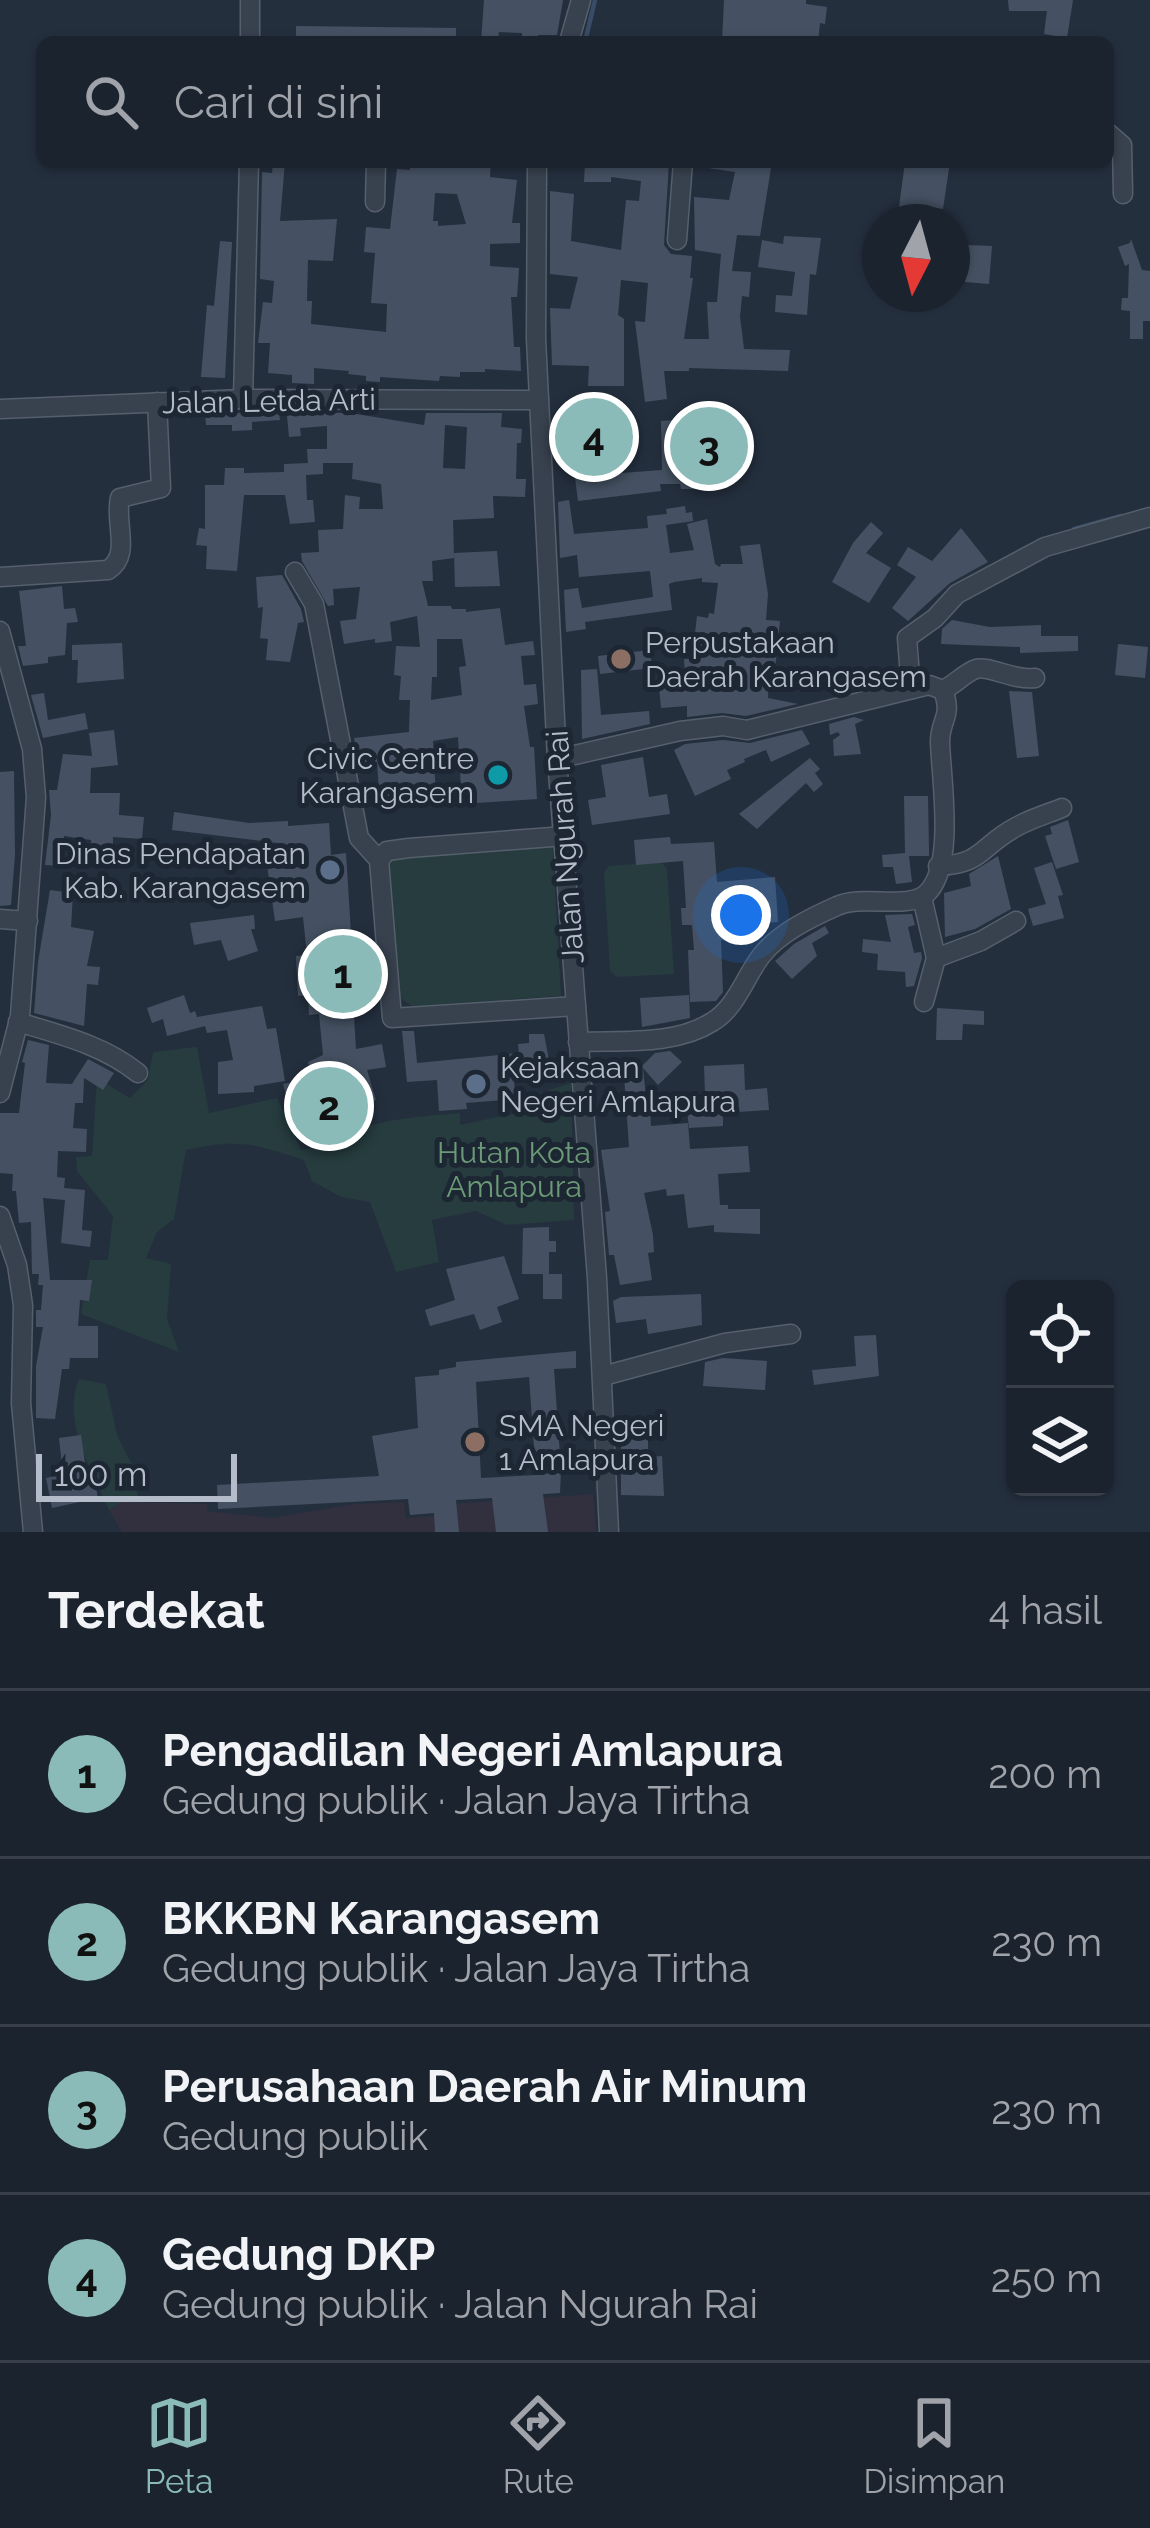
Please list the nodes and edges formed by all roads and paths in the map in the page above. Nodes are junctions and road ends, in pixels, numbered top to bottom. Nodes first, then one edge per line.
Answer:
1 (250, 0) edge
2 (581, 0) edge
3 (250, 36) edge
4 (571, 36) edge
5 (1114, 138) edge
6 (249, 168) edge
7 (376, 168) edge
8 (537, 168) edge
9 (683, 168) edge
10 (1123, 194) dead end
11 (375, 202) dead end
12 (677, 240) dead end
13 (243, 399) junction
14 (538, 400) junction
15 (157, 402) junction
16 (0, 409) edge
17 (1150, 517) edge
18 (295, 572) dead end
19 (0, 577) edge
20 (0, 632) edge
21 (1035, 679) dead end
22 (6, 680) edge
23 (911, 689) junction
24 (943, 690) junction
25 (556, 759) junction
26 (1062, 808) dead end
27 (565, 836) junction
28 (379, 860) junction
29 (938, 866) junction
30 (922, 897) junction
31 (0, 919) edge
32 (28, 921) junction
33 (1016, 921) dead end
34 (935, 958) junction
35 (925, 1002) dead end
36 (576, 1006) junction
37 (18, 1022) junction
38 (578, 1042) junction
39 (138, 1073) dead end
40 (0, 1094) edge
41 (0, 1216) edge
42 (791, 1334) dead end
43 (603, 1376) junction
44 (33, 1532) edge
45 (609, 1532) edge

1 - 3 street
2 - 4 street
5 - 10 street
6 - 13 street
7 - 11 street
8 - 14 street, Jalan Ngurah Rai
9 - 12 street
13 - 14 street, Jalan Letda Arti
13 - 15 street, Jalan Letda Arti
14 - 25 street, Jalan Ngurah Rai
15 - 16 street, Jalan Letda Arti
15 - 19 street
17 - 23 street
18 - 28 street
20 - 22 street
21 - 24 street
22 - 32 street
23 - 24 street
23 - 25 street
24 - 29 street
25 - 27 street, Jalan Ngurah Rai
26 - 29 street
27 - 28 street
27 - 36 street, Jalan Ngurah Rai
28 - 36 street
29 - 30 street
30 - 34 street
30 - 38 street
31 - 32 street
32 - 37 street
33 - 34 street
34 - 35 street
36 - 38 street, Jalan Ngurah Rai
37 - 39 street
37 - 40 street
38 - 43 street, Jalan Ngurah Rai
41 - 44 street
42 - 43 street
43 - 45 street, Jalan Ngurah Rai

